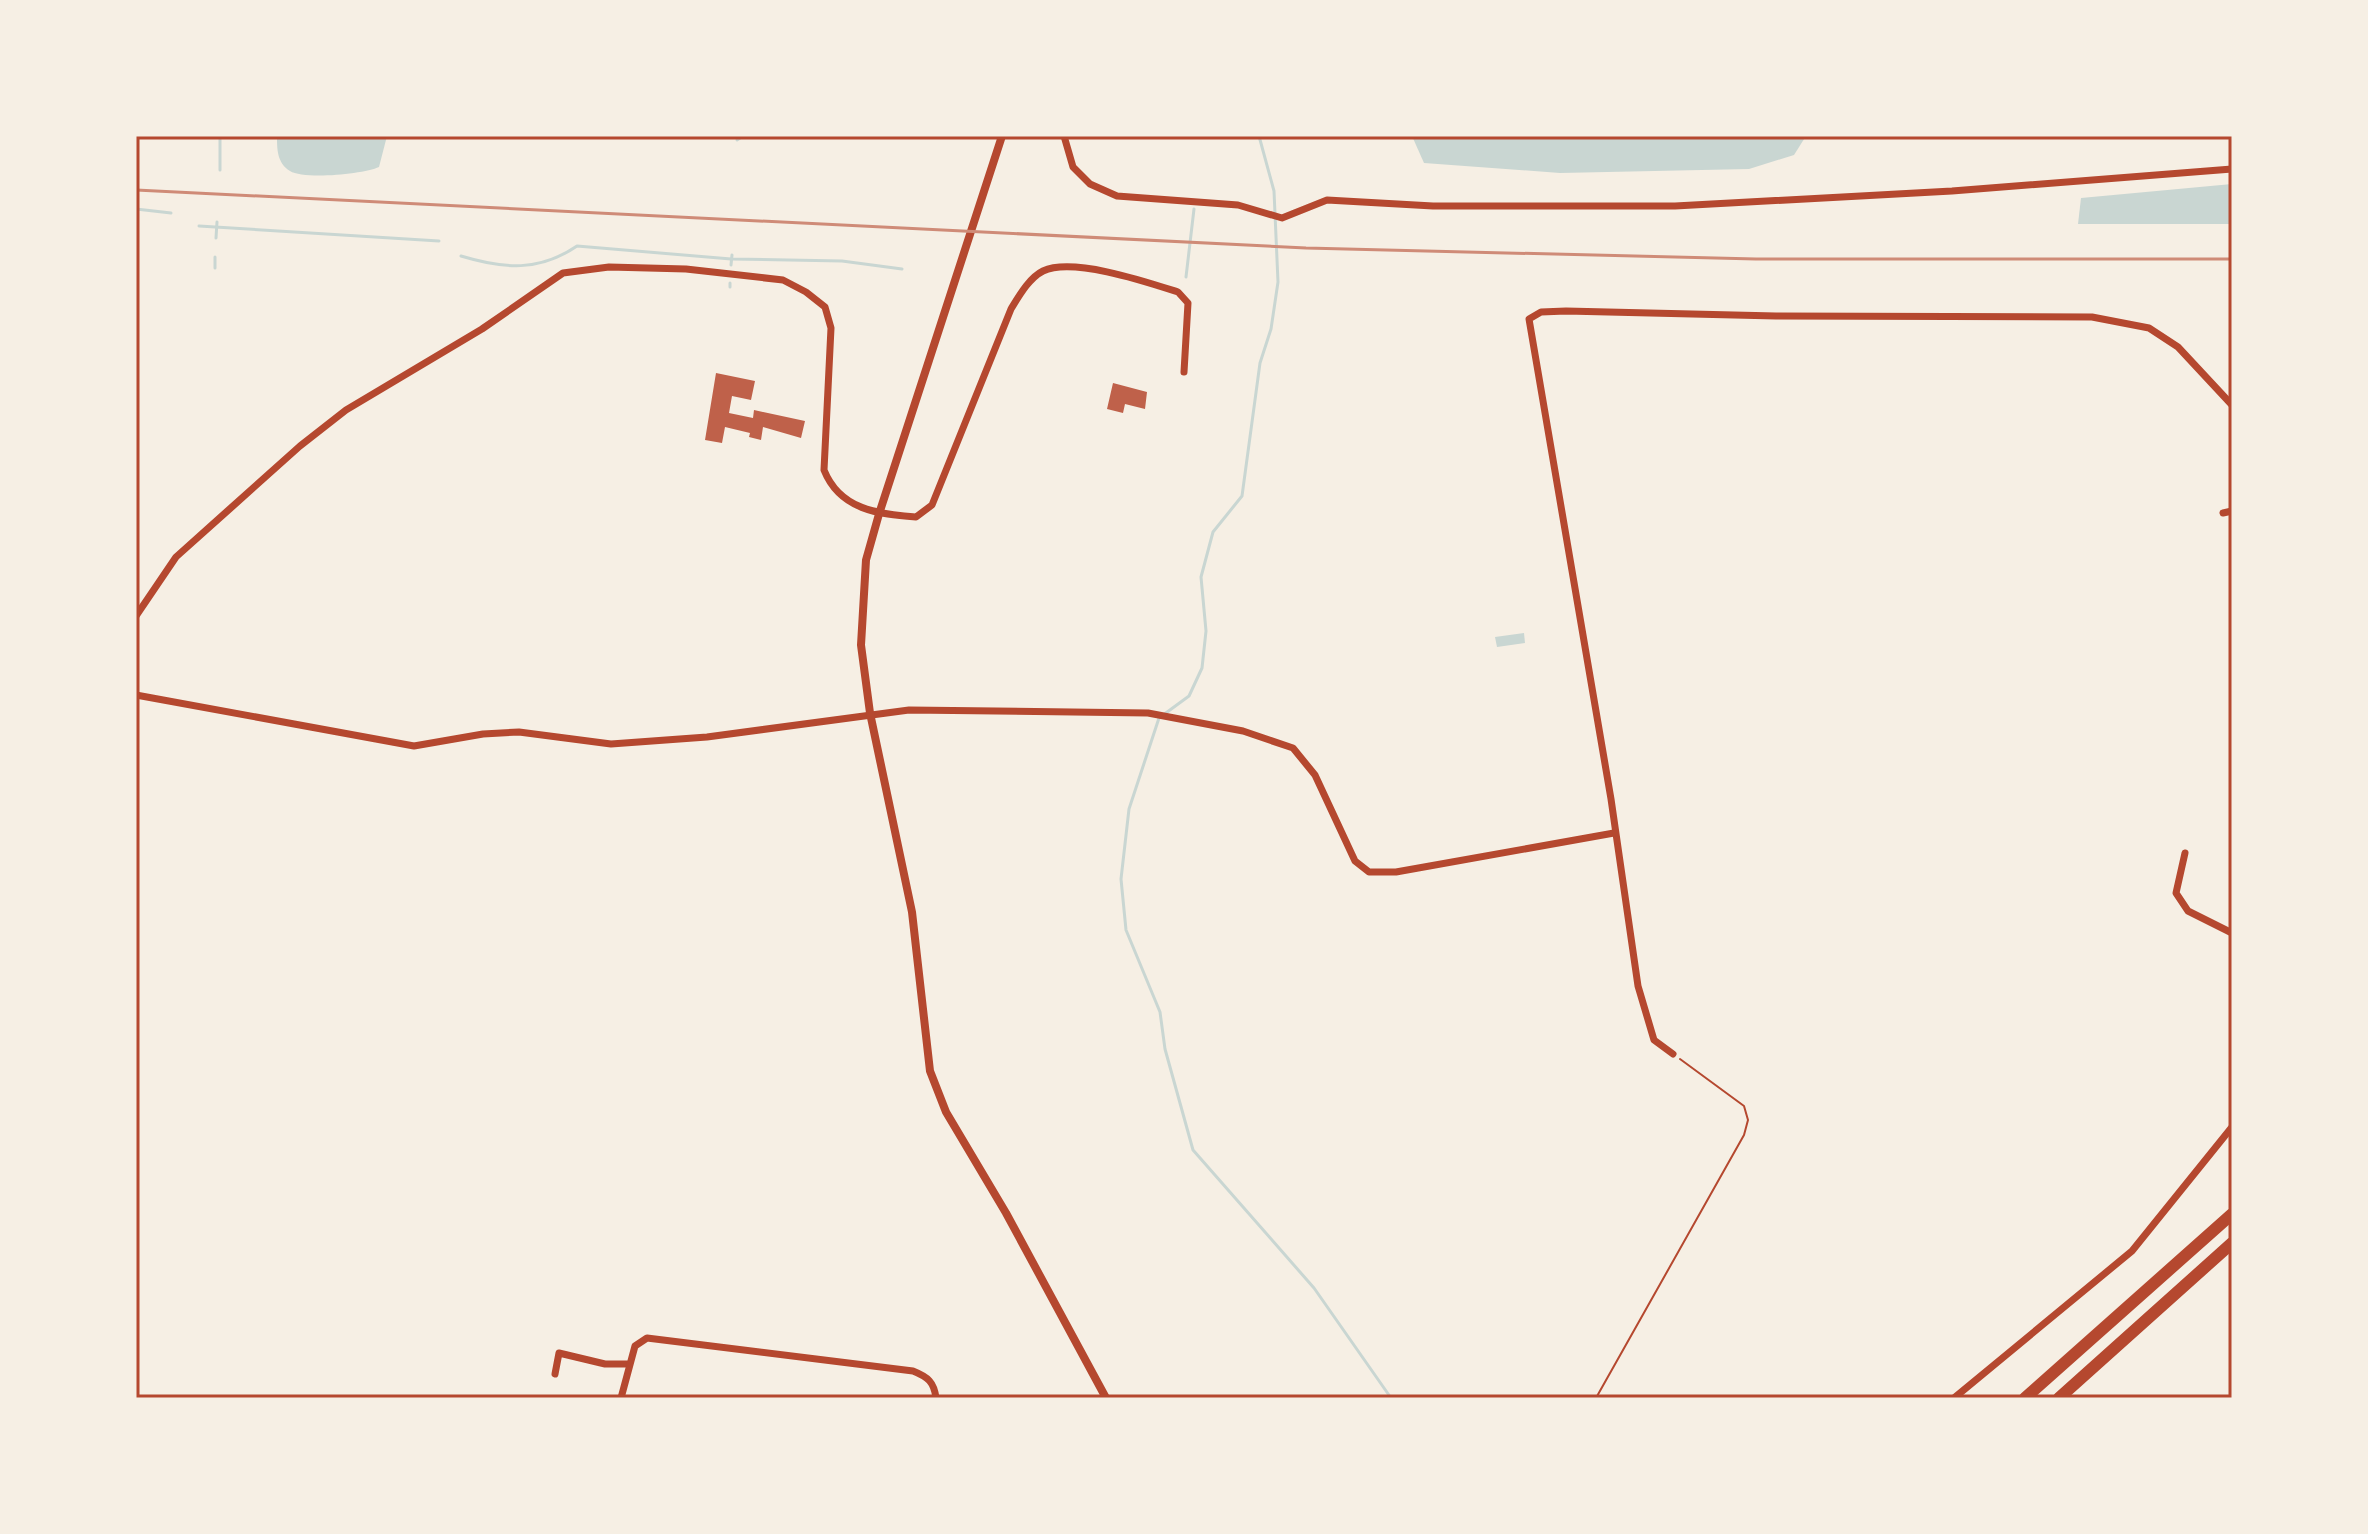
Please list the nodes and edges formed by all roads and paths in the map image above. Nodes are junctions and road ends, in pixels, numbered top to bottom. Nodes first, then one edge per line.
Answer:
1 (1002, 136) edge
2 (1064, 136) edge
3 (2232, 169) edge
4 (1184, 372) dead end
5 (2232, 405) edge
6 (2232, 511) edge
7 (2223, 513) dead end
8 (879, 514) junction
9 (136, 616) edge
10 (136, 695) edge
11 (870, 713) junction
12 (1614, 833) junction
13 (2185, 853) dead end
14 (2232, 933) edge
15 (1673, 1054) joint
16 (2232, 1127) edge
17 (2232, 1214) edge
18 (2232, 1243) edge
19 (627, 1364) junction
20 (555, 1374) dead end
21 (621, 1398) edge
22 (936, 1398) edge
23 (1106, 1398) edge
24 (1596, 1398) edge
25 (1954, 1398) edge
26 (2025, 1398) edge
27 (2059, 1398) edge

1 - 8 street
2 - 3 street
4 - 8 street
5 - 12 street
6 - 7 street
8 - 9 street
8 - 11 street
10 - 11 street
11 - 12 street
11 - 23 street
12 - 15 street
13 - 14 street
15 - 24 path
16 - 25 street
17 - 26 highway
18 - 27 highway
19 - 20 street
19 - 21 street
19 - 22 street

